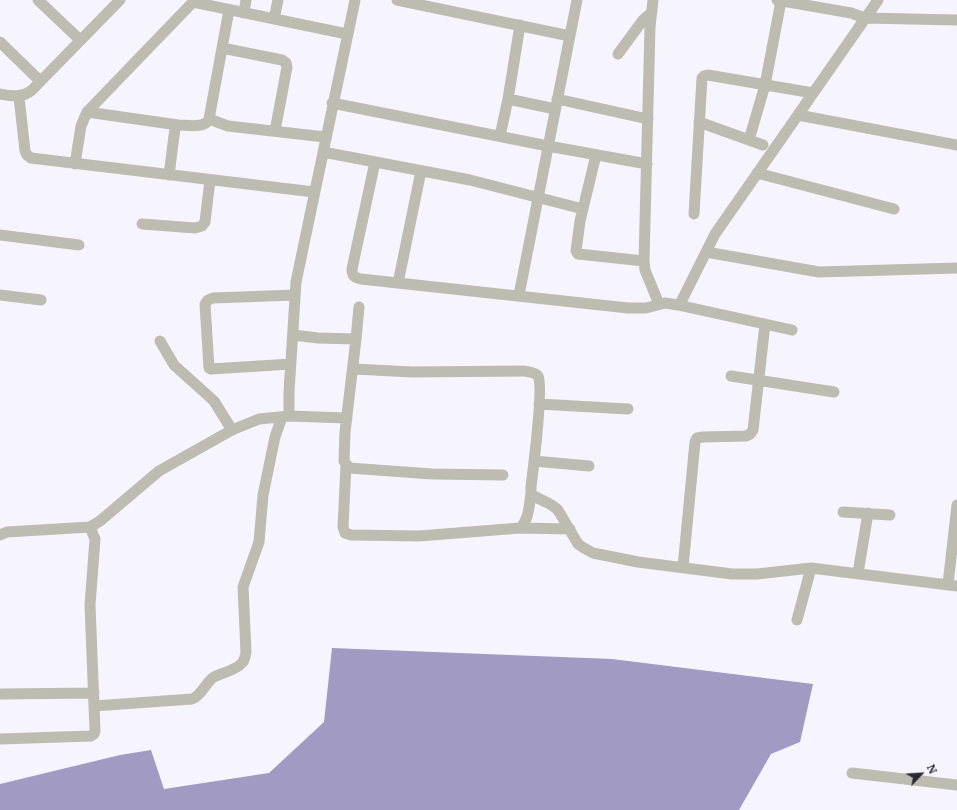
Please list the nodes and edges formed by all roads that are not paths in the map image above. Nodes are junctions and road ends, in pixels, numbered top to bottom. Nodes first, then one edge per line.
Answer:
1 (38, 0) edge
2 (120, 0) edge
3 (246, 0) edge
4 (278, 0) edge
5 (355, 0) edge
6 (397, 0) edge
7 (577, 0) edge
8 (653, 0) edge
9 (779, 0) edge
10 (878, 0) edge
11 (194, 1) edge
12 (435, 4) edge
13 (229, 10) junction
14 (652, 12) junction
15 (244, 13) junction
16 (865, 18) junction
17 (274, 19) junction
18 (957, 20) edge
19 (520, 25) junction
20 (347, 34) junction
21 (570, 36) junction
22 (80, 40) junction
23 (0, 42) edge
24 (222, 48) junction
25 (618, 54) dead end
26 (40, 81) junction
27 (765, 85) junction
28 (813, 93) junction
29 (0, 94) edge
30 (19, 97) junction
31 (508, 99) junction
32 (332, 103) junction
33 (556, 104) junction
34 (88, 112) junction
35 (798, 115) junction
36 (209, 119) junction
37 (648, 119) junction
38 (699, 122) junction
39 (178, 125) junction
40 (275, 131) junction
41 (500, 136) junction
42 (326, 137) junction
43 (749, 140) junction
44 (957, 144) edge
45 (763, 145) dead end
46 (548, 146) junction
47 (323, 152) junction
48 (596, 155) junction
49 (376, 162) junction
50 (75, 164) junction
51 (647, 164) junction
52 (421, 171) junction
53 (756, 174) junction
54 (168, 175) junction
55 (210, 180) junction
56 (314, 192) junction
57 (538, 197) junction
58 (583, 209) junction
59 (894, 209) dead end
60 (694, 214) dead end
61 (142, 224) dead end
62 (0, 236) edge
63 (79, 245) dead end
64 (706, 252) junction
65 (644, 261) junction
66 (957, 268) edge
67 (398, 283) junction
68 (0, 295) edge
69 (296, 295) junction
70 (520, 295) junction
71 (41, 300) dead end
72 (669, 304) junction
73 (359, 307) dead end
74 (764, 324) junction
75 (792, 330) dead end
76 (293, 335) junction
77 (356, 339) junction
78 (160, 341) dead end
79 (291, 364) junction
80 (354, 369) junction
81 (731, 376) dead end
82 (758, 380) junction
83 (834, 392) dead end
84 (539, 404) junction
85 (628, 410) dead end
86 (286, 417) junction
87 (347, 418) junction
88 (232, 430) junction
89 (534, 460) junction
90 (346, 465) junction
91 (589, 466) dead end
92 (503, 475) dead end
93 (531, 494) junction
94 (957, 505) edge
95 (843, 512) dead end
96 (868, 513) junction
97 (890, 515) dead end
98 (90, 527) junction
99 (520, 528) junction
100 (570, 529) junction
101 (0, 535) edge
102 (683, 567) junction
103 (811, 568) junction
104 (858, 573) junction
105 (952, 585) edge
106 (798, 620) dead end
107 (94, 693) junction
108 (0, 694) edge
109 (94, 706) junction
110 (0, 739) edge
111 (852, 773) dead end
112 (957, 785) edge

1 - 22 street
2 - 22 street
3 - 15 street
4 - 17 street
5 - 20 street
6 - 12 street
7 - 21 street
8 - 14 street
9 - 16 street
9 - 27 street
10 - 16 street
11 - 13 street
11 - 34 street
12 - 19 street
13 - 15 street
13 - 24 street
14 - 25 street
14 - 37 street
15 - 17 street
16 - 18 street
16 - 28 street
17 - 20 street
19 - 21 street
19 - 31 street
20 - 32 street
21 - 33 street
22 - 26 street
23 - 26 street
24 - 36 street
24 - 40 street
26 - 30 street
27 - 28 street
27 - 38 street
27 - 43 street
28 - 35 street
29 - 30 street
30 - 50 street
31 - 33 street
31 - 41 street
32 - 41 street
32 - 42 street
33 - 37 street
33 - 46 street
34 - 39 street
34 - 50 street
35 - 44 street
35 - 53 street
36 - 39 street
36 - 40 street
37 - 51 street
38 - 43 street
38 - 60 street
39 - 54 street
40 - 42 street
41 - 46 street
42 - 47 street
43 - 45 street
46 - 48 street
46 - 57 street
47 - 49 street
47 - 56 street
48 - 51 street
48 - 58 street
49 - 52 street
49 - 67 street
50 - 54 street
51 - 65 street
52 - 57 street
52 - 67 street
53 - 59 street
53 - 64 street
54 - 55 street
55 - 56 street
55 - 61 street
56 - 69 street
57 - 58 street
57 - 70 street
58 - 65 street
62 - 63 street
64 - 66 street
64 - 72 street
65 - 72 street
67 - 70 street
68 - 71 street
69 - 76 street
69 - 79 street
70 - 72 street
72 - 74 street
73 - 77 street
74 - 75 street
74 - 82 street
76 - 77 street
76 - 79 street
77 - 80 street
78 - 88 street
79 - 86 street
80 - 84 street
80 - 87 street
81 - 82 street
82 - 83 street
82 - 102 street
84 - 85 street
84 - 89 street
86 - 87 street
86 - 88 street
86 - 109 street
87 - 90 street
88 - 98 street
89 - 91 street
89 - 93 street
90 - 92 street
90 - 99 street
93 - 99 street
93 - 100 street
94 - 105 street
95 - 96 street
96 - 97 street
96 - 104 street
98 - 101 street
98 - 107 street
99 - 100 street
100 - 102 street
102 - 103 street
103 - 104 street
103 - 106 street
104 - 105 street
107 - 108 street
107 - 109 street
109 - 110 street
111 - 112 street

